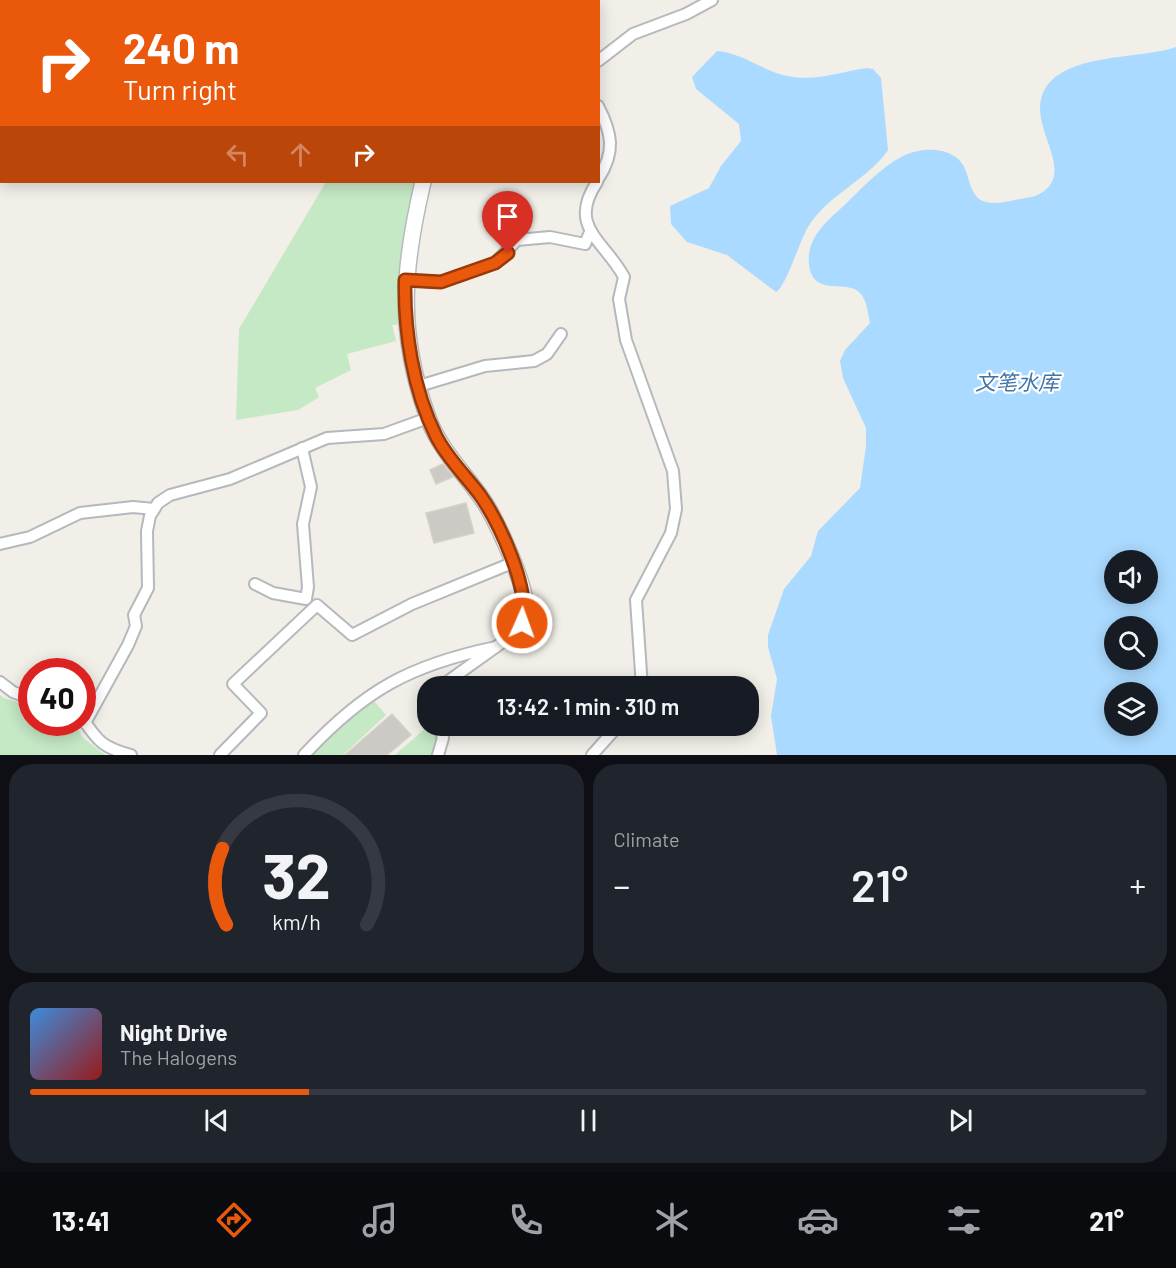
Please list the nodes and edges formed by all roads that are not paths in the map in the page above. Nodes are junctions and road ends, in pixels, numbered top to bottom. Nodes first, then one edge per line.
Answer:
1 (712, 0) edge
2 (600, 60) edge
3 (600, 111) edge
4 (600, 177) edge
5 (423, 183) edge
6 (596, 183) edge
7 (590, 232) junction
8 (405, 280) junction
9 (561, 334) dead end
10 (419, 386) junction
11 (428, 418) junction
12 (302, 448) junction
13 (154, 509) junction
14 (0, 544) edge
15 (512, 563) junction
16 (255, 584) dead end
17 (518, 631) joint
18 (496, 647) junction
19 (455, 676) edge
20 (642, 676) edge
21 (0, 682) edge
22 (18, 694) edge
23 (96, 700) edge
24 (93, 736) edge
25 (442, 736) edge
26 (609, 736) edge
27 (131, 755) edge
28 (220, 755) edge
29 (304, 755) edge
30 (438, 755) edge
31 (592, 755) edge

1 - 2 street
3 - 4 street
5 - 8 street
6 - 7 street
7 - 8 street
7 - 20 street
8 - 10 street
9 - 10 street
10 - 11 street
11 - 12 street
11 - 15 street
12 - 13 street
12 - 16 street
13 - 14 street
13 - 23 street
15 - 17 street
15 - 28 street
17 - 18 street
18 - 19 street
18 - 29 street
21 - 22 street
24 - 27 street
25 - 30 street
26 - 31 street

